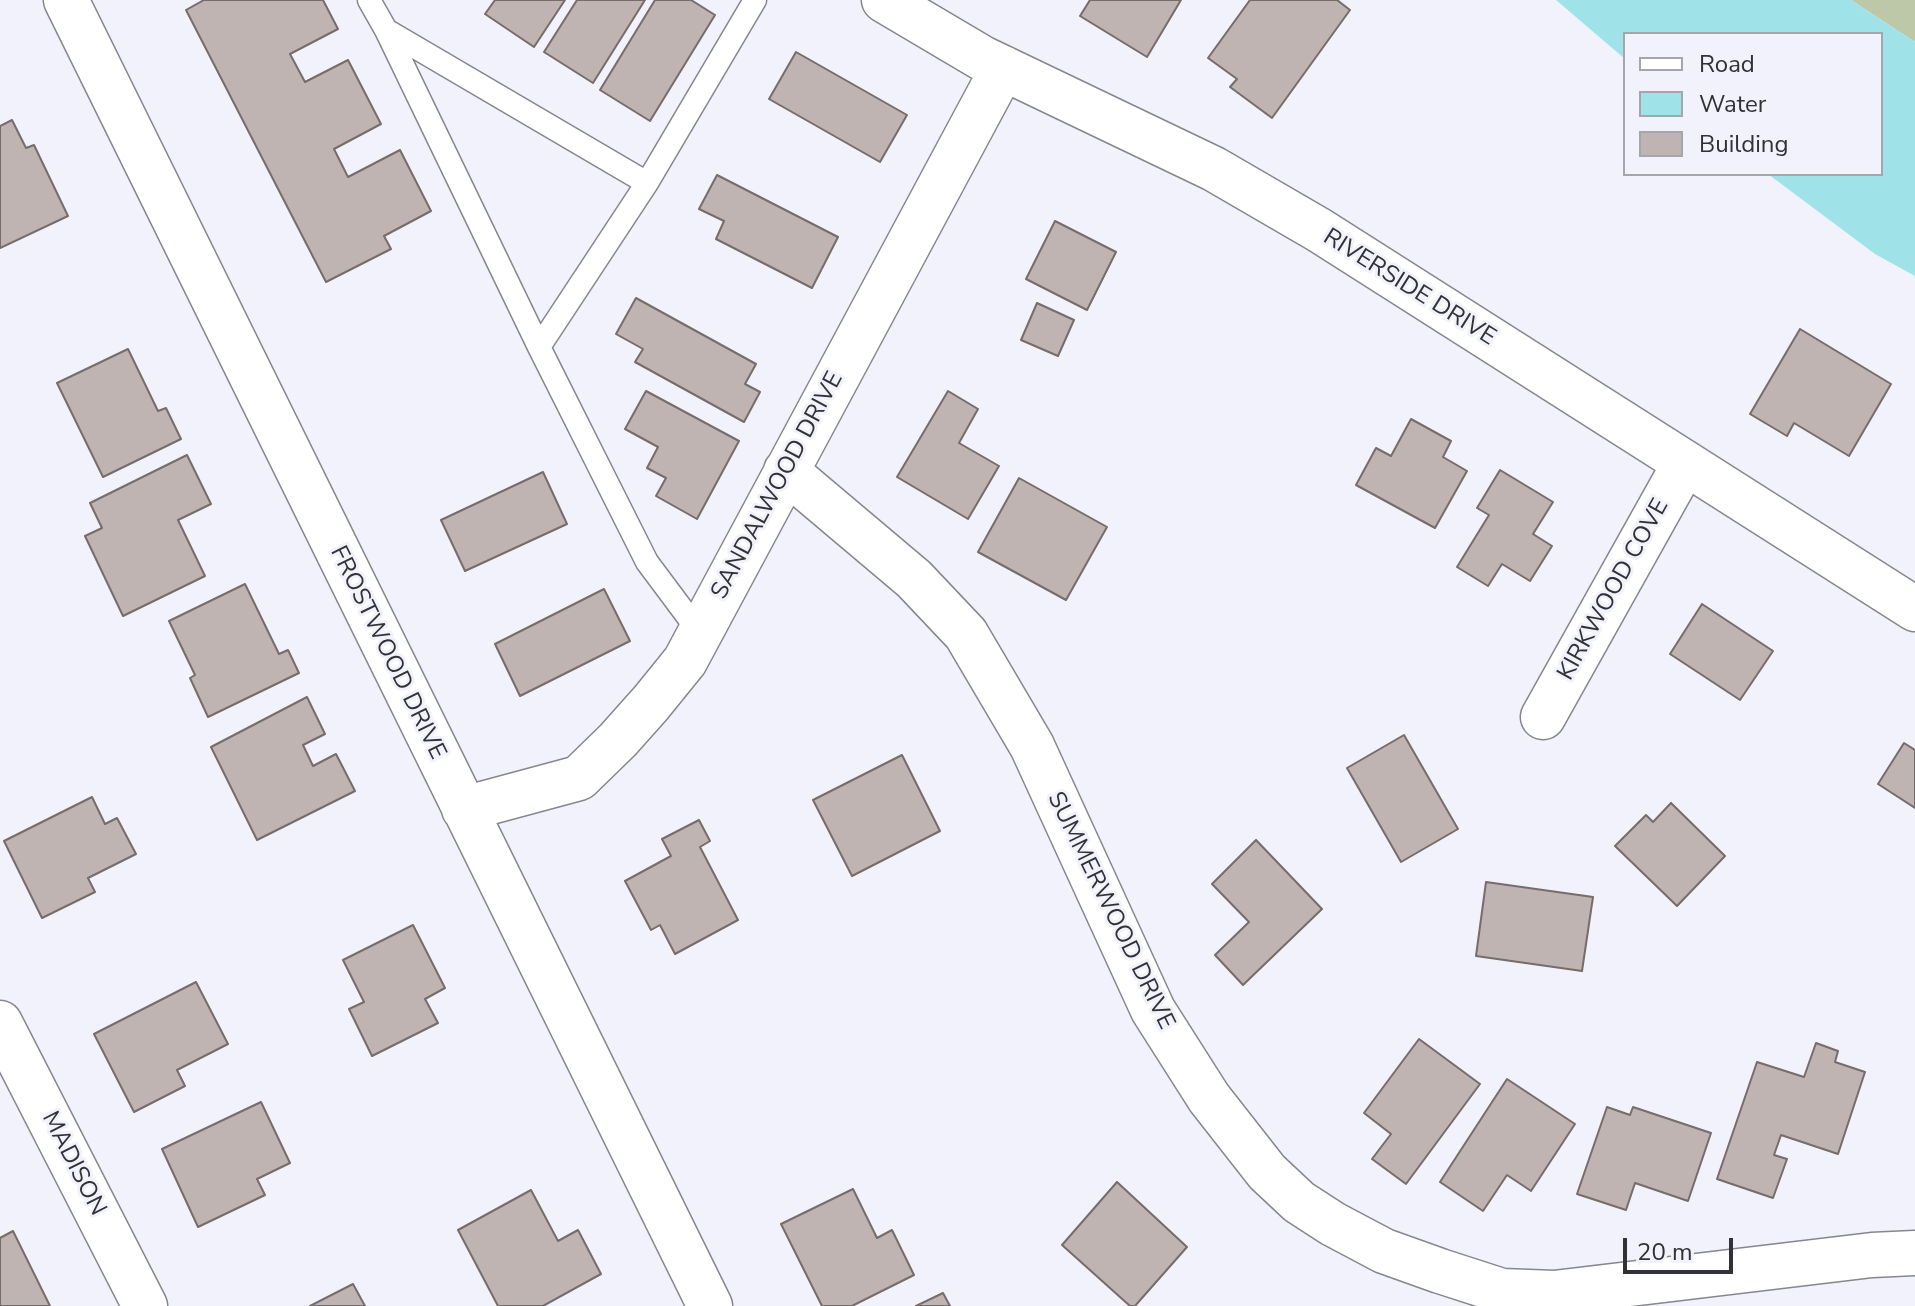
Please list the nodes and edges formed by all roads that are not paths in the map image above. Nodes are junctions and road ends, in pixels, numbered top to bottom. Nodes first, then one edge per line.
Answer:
1 (369, 0) edge
2 (755, 0) edge
3 (884, 0) edge
4 (76, 3) edge
5 (386, 30) junction
6 (1003, 68) junction
7 (647, 183) junction
8 (539, 347) junction
9 (1685, 463) junction
10 (786, 471) junction
11 (1915, 609) edge
12 (700, 633) junction
13 (1543, 717) dead end
14 (464, 809) junction
15 (0, 1023) edge
16 (1915, 1253) edge
17 (145, 1306) edge
18 (710, 1306) edge

1 - 5 lane
2 - 7 lane
3 - 6 street, RIVERSIDE DRIVE
4 - 14 street, FROSTWOOD DRIVE
5 - 7 lane
5 - 8 lane
6 - 9 street, RIVERSIDE DRIVE
6 - 10 street, SANDALWOOD DRIVE
7 - 8 lane
8 - 12 lane
9 - 11 street, RIVERSIDE DRIVE
9 - 13 street, KIRKWOOD COVE
10 - 12 street, SANDALWOOD DRIVE
10 - 16 street, SUMMERWOOD DRIVE
12 - 14 street, SANDALWOOD DRIVE
14 - 18 street, FROSTWOOD DRIVE
15 - 17 street, MADISON

